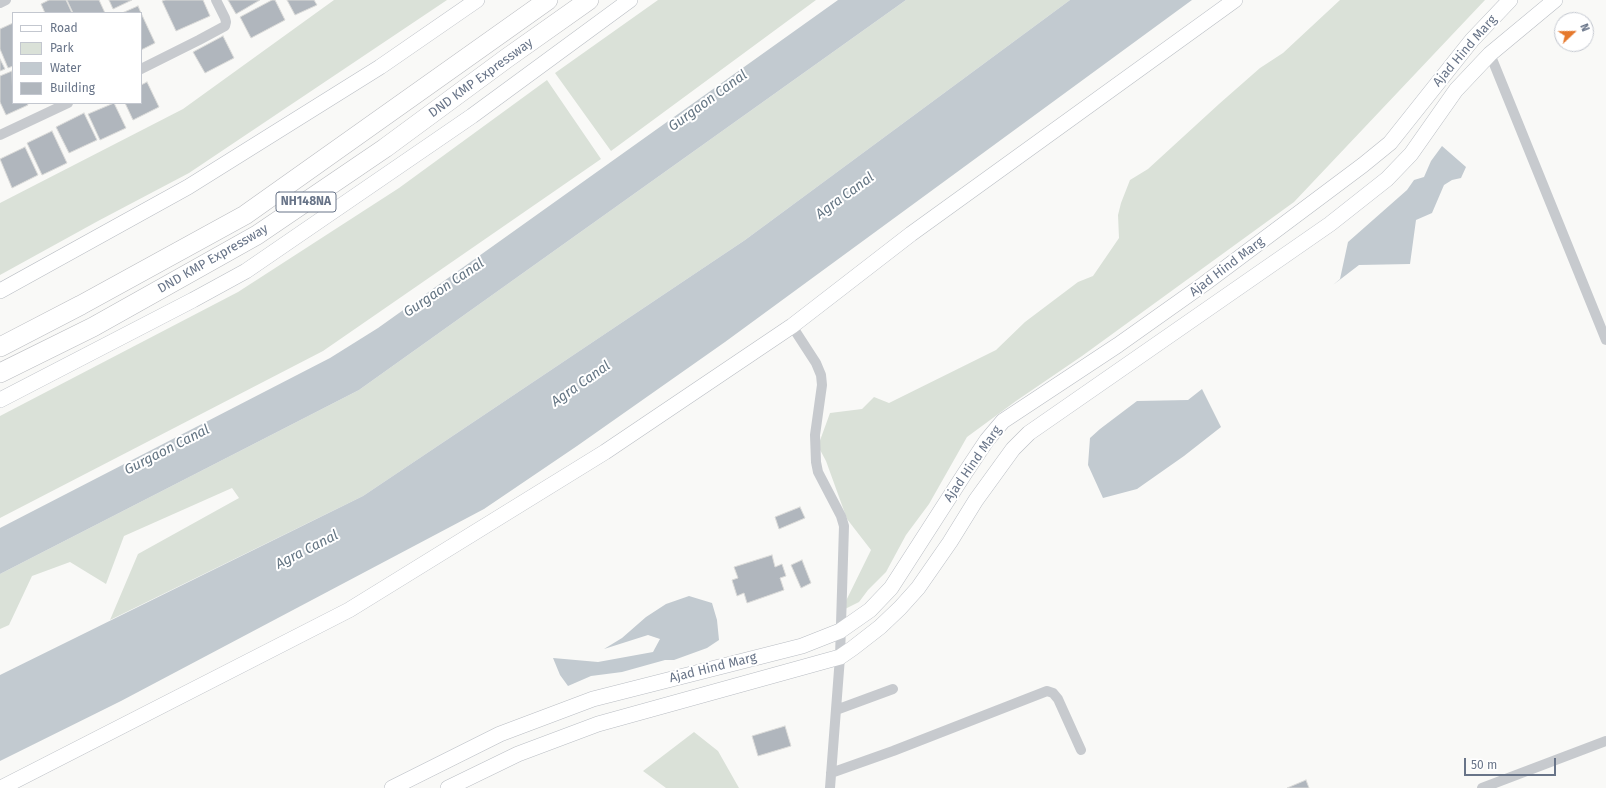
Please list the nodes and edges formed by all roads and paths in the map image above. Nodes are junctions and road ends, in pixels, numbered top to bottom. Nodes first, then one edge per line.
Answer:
1 (6, 0) edge
2 (216, 0) edge
3 (476, 0) edge
4 (548, 0) edge
5 (589, 0) edge
6 (630, 0) edge
7 (1235, 0) edge
8 (1510, 0) edge
9 (1555, 0) edge
10 (0, 3) edge
11 (1490, 54) junction
12 (142, 68) edge
13 (66, 104) edge
14 (0, 135) edge
15 (0, 292) edge
16 (792, 326) junction
17 (1606, 340) edge
18 (0, 347) edge
19 (0, 373) edge
20 (0, 400) edge
21 (840, 631) junction
22 (840, 657) junction
23 (893, 689) dead end
24 (836, 710) junction
25 (1606, 741) edge
26 (1081, 750) dead end
27 (831, 773) junction
28 (1, 788) edge
29 (392, 788) edge
30 (448, 788) edge
31 (830, 788) edge
32 (1482, 788) edge

1 - 10 street
2 - 12 street
3 - 15 street
4 - 18 highway, DND KMP Expressway / NH148NA
5 - 19 highway, DND KMP Expressway / NH148NA
6 - 20 street
7 - 16 street
8 - 21 street, Ajad Hind Marg
9 - 11 street
11 - 17 street
11 - 22 street
13 - 14 street
16 - 21 street
16 - 28 street
21 - 22 street
21 - 29 street, Ajad Hind Marg
22 - 24 street
22 - 30 street
23 - 24 street
24 - 27 street
25 - 32 street
26 - 27 street
27 - 31 street

